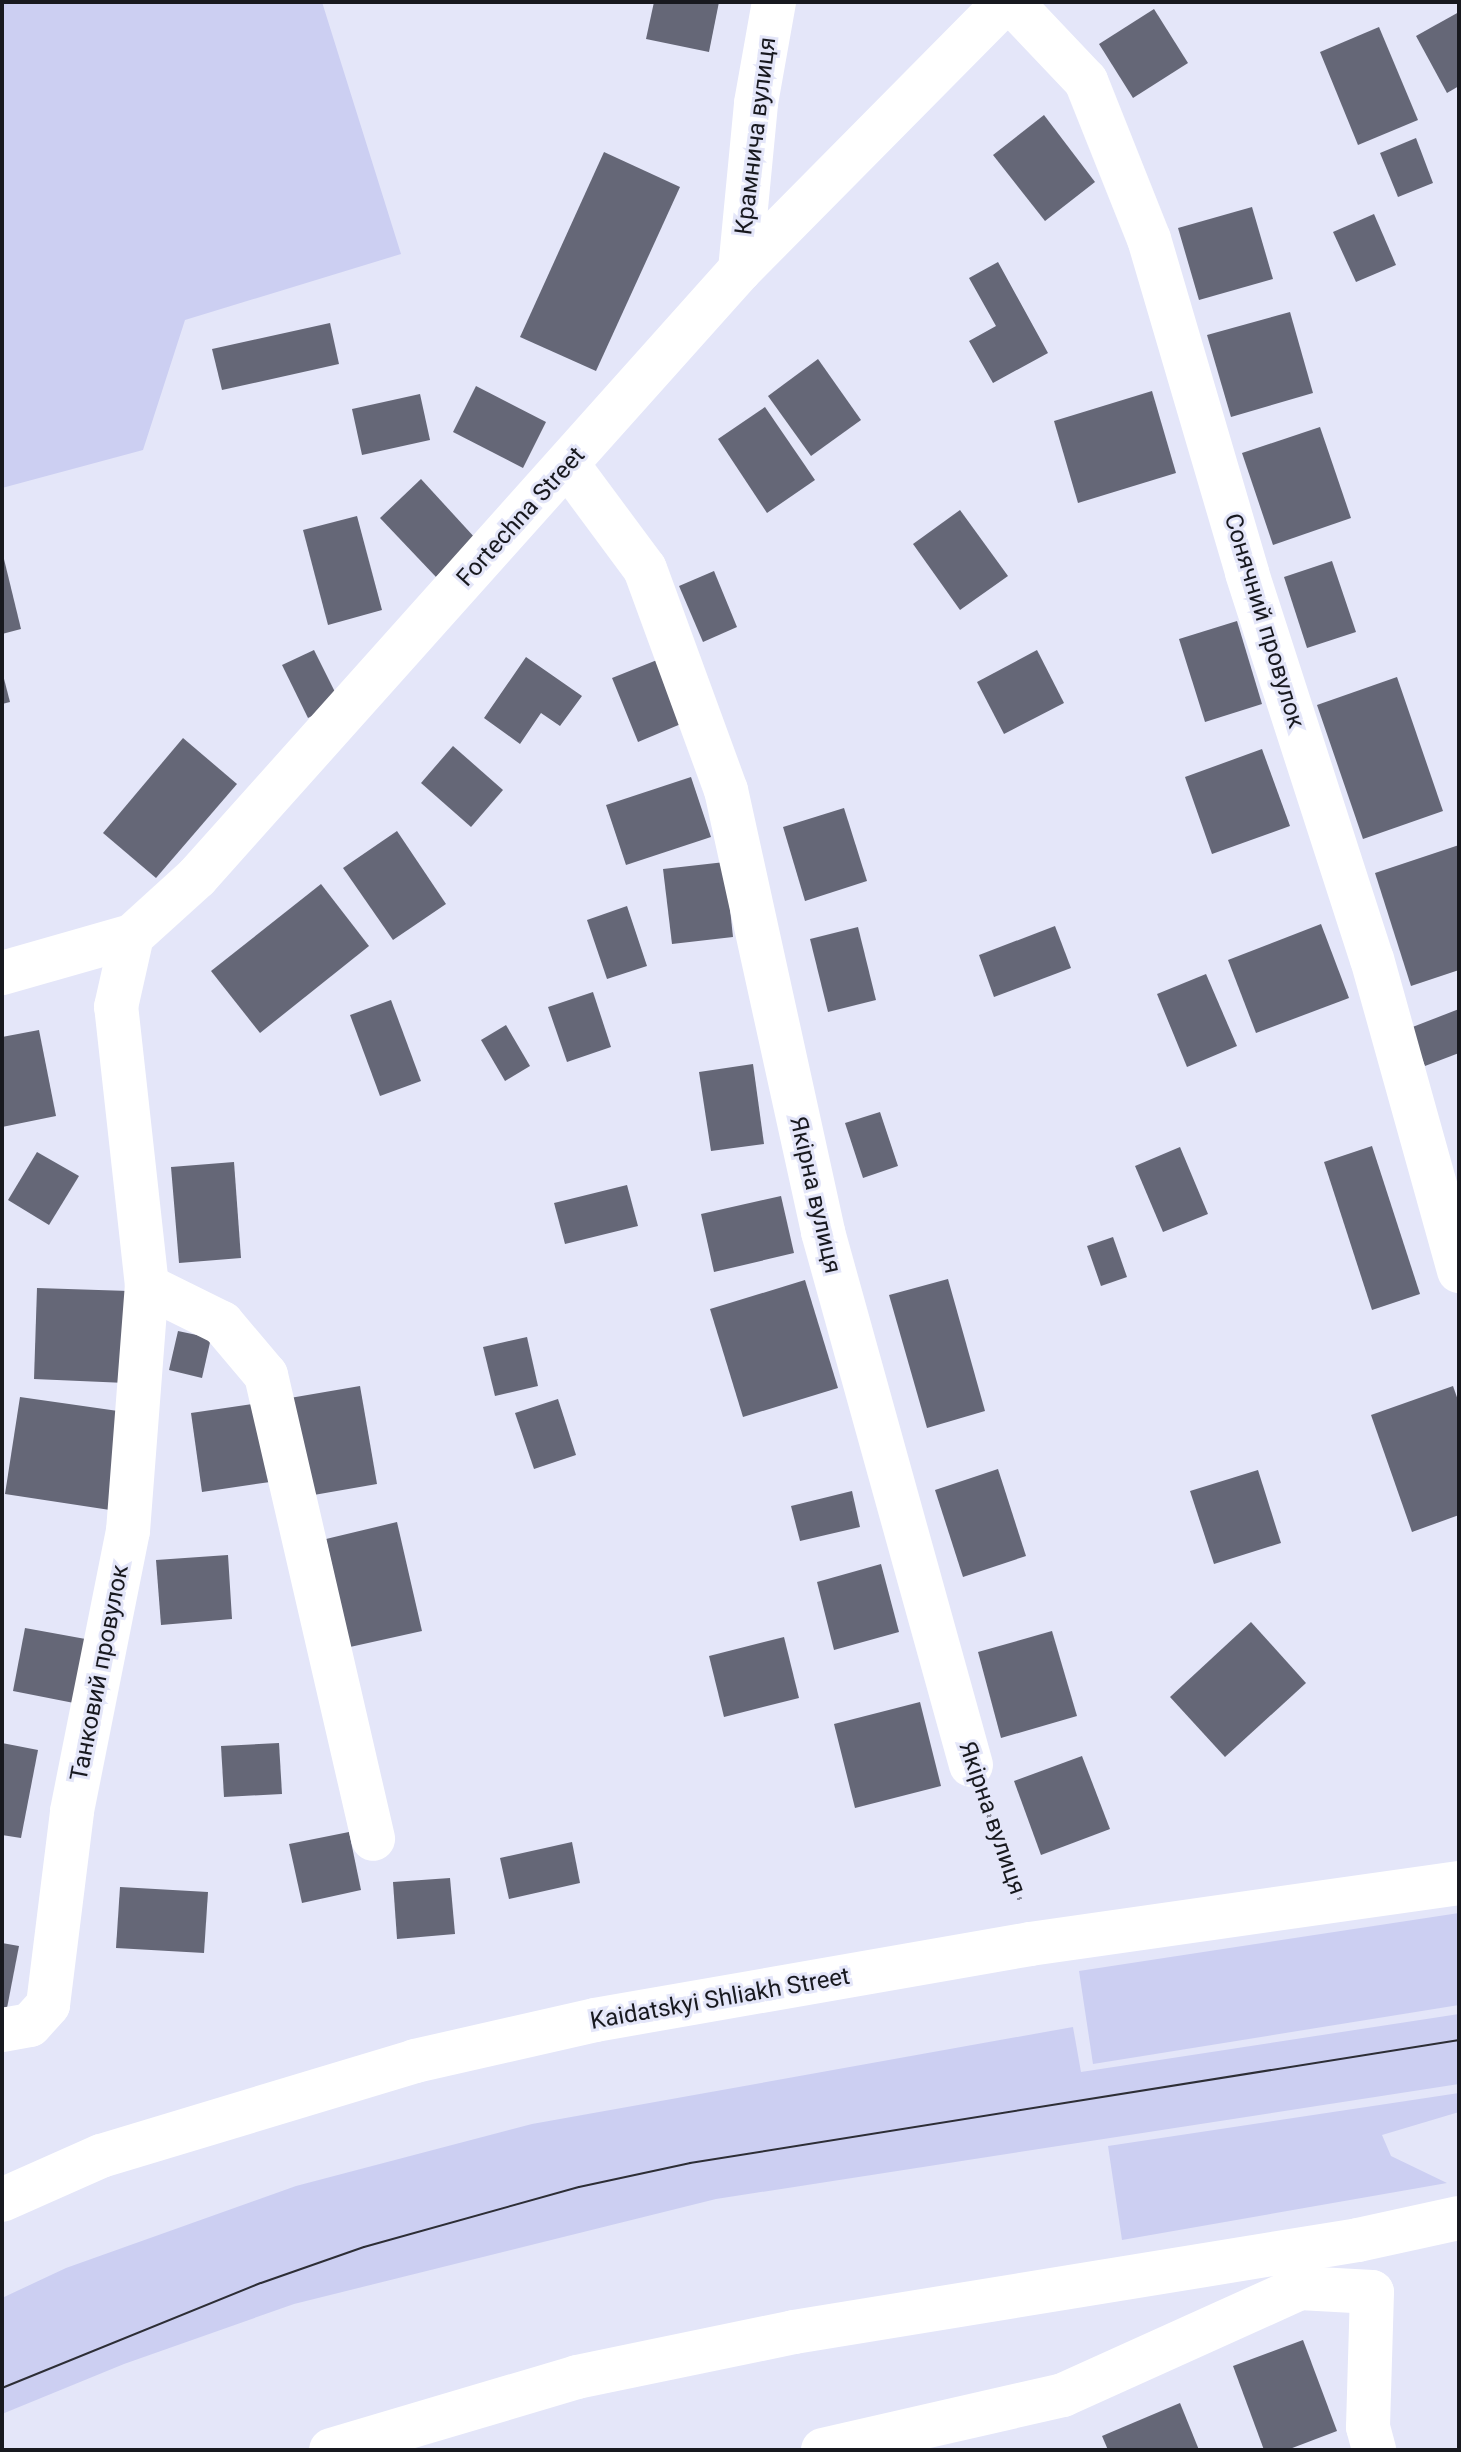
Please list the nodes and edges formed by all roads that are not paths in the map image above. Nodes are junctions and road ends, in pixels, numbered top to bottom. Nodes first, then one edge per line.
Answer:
1 (774, 2) edge
2 (1008, 2) edge
3 (740, 270) junction
4 (568, 465) junction
5 (132, 936) junction
6 (2, 973) edge
7 (1459, 1271) edge
8 (147, 1286) junction
9 (971, 1765) road end
10 (373, 1839) dead end
11 (1459, 1883) edge
12 (2, 2030) edge
13 (2, 2200) edge
14 (1459, 2218) edge
15 (331, 2450) edge
16 (823, 2450) edge
17 (1374, 2450) edge

1 - 3 main road, Крамнича вулиця
2 - 3 main road, Fortechna Street
2 - 7 main road, Сонячний провулок
3 - 4 main road, Fortechna Street
4 - 5 main road, Fortechna Street
4 - 9 main road, Якірна вулиця
5 - 6 main road, Fortechna Street
5 - 8 main road, Танковий провулок
8 - 10 main road
8 - 12 main road, Танковий провулок
11 - 13 main road, Kaidatskyi Shliakh Street
14 - 15 main road
16 - 17 main road

